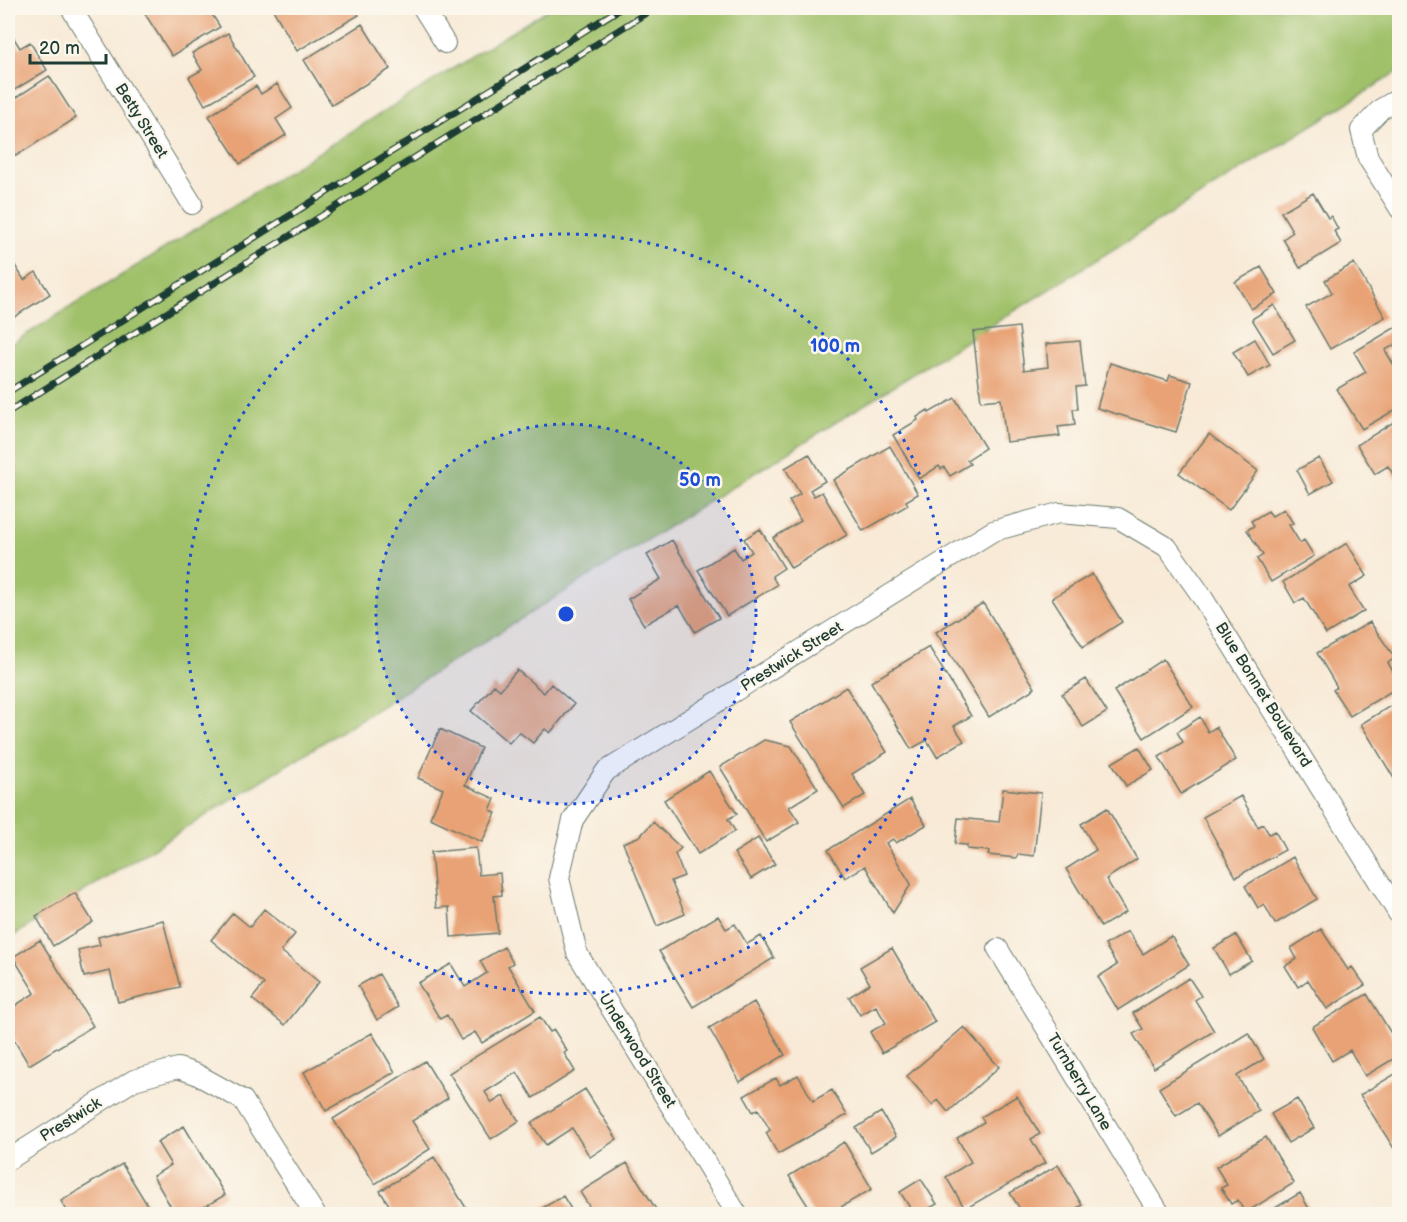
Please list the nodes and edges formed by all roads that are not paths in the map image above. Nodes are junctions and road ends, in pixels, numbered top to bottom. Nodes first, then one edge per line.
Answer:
1 (70, 8) edge
2 (423, 8) edge
3 (445, 43) dead end
4 (1400, 98) edge
5 (192, 204) dead end
6 (1400, 209) edge
7 (1091, 516) joint
8 (559, 878) joint
9 (1400, 916) edge
10 (998, 949) dead end
11 (8, 1160) edge
12 (315, 1215) edge
13 (737, 1215) edge
14 (1160, 1215) edge

1 - 5 street, Betty Street
2 - 3 street
4 - 6 street
7 - 8 street, Prestwick Street
7 - 9 street, Blue Bonnet Boulevard
8 - 13 street, Underwood Street
10 - 14 street, Turnberry Lane
11 - 12 street, Prestwick

